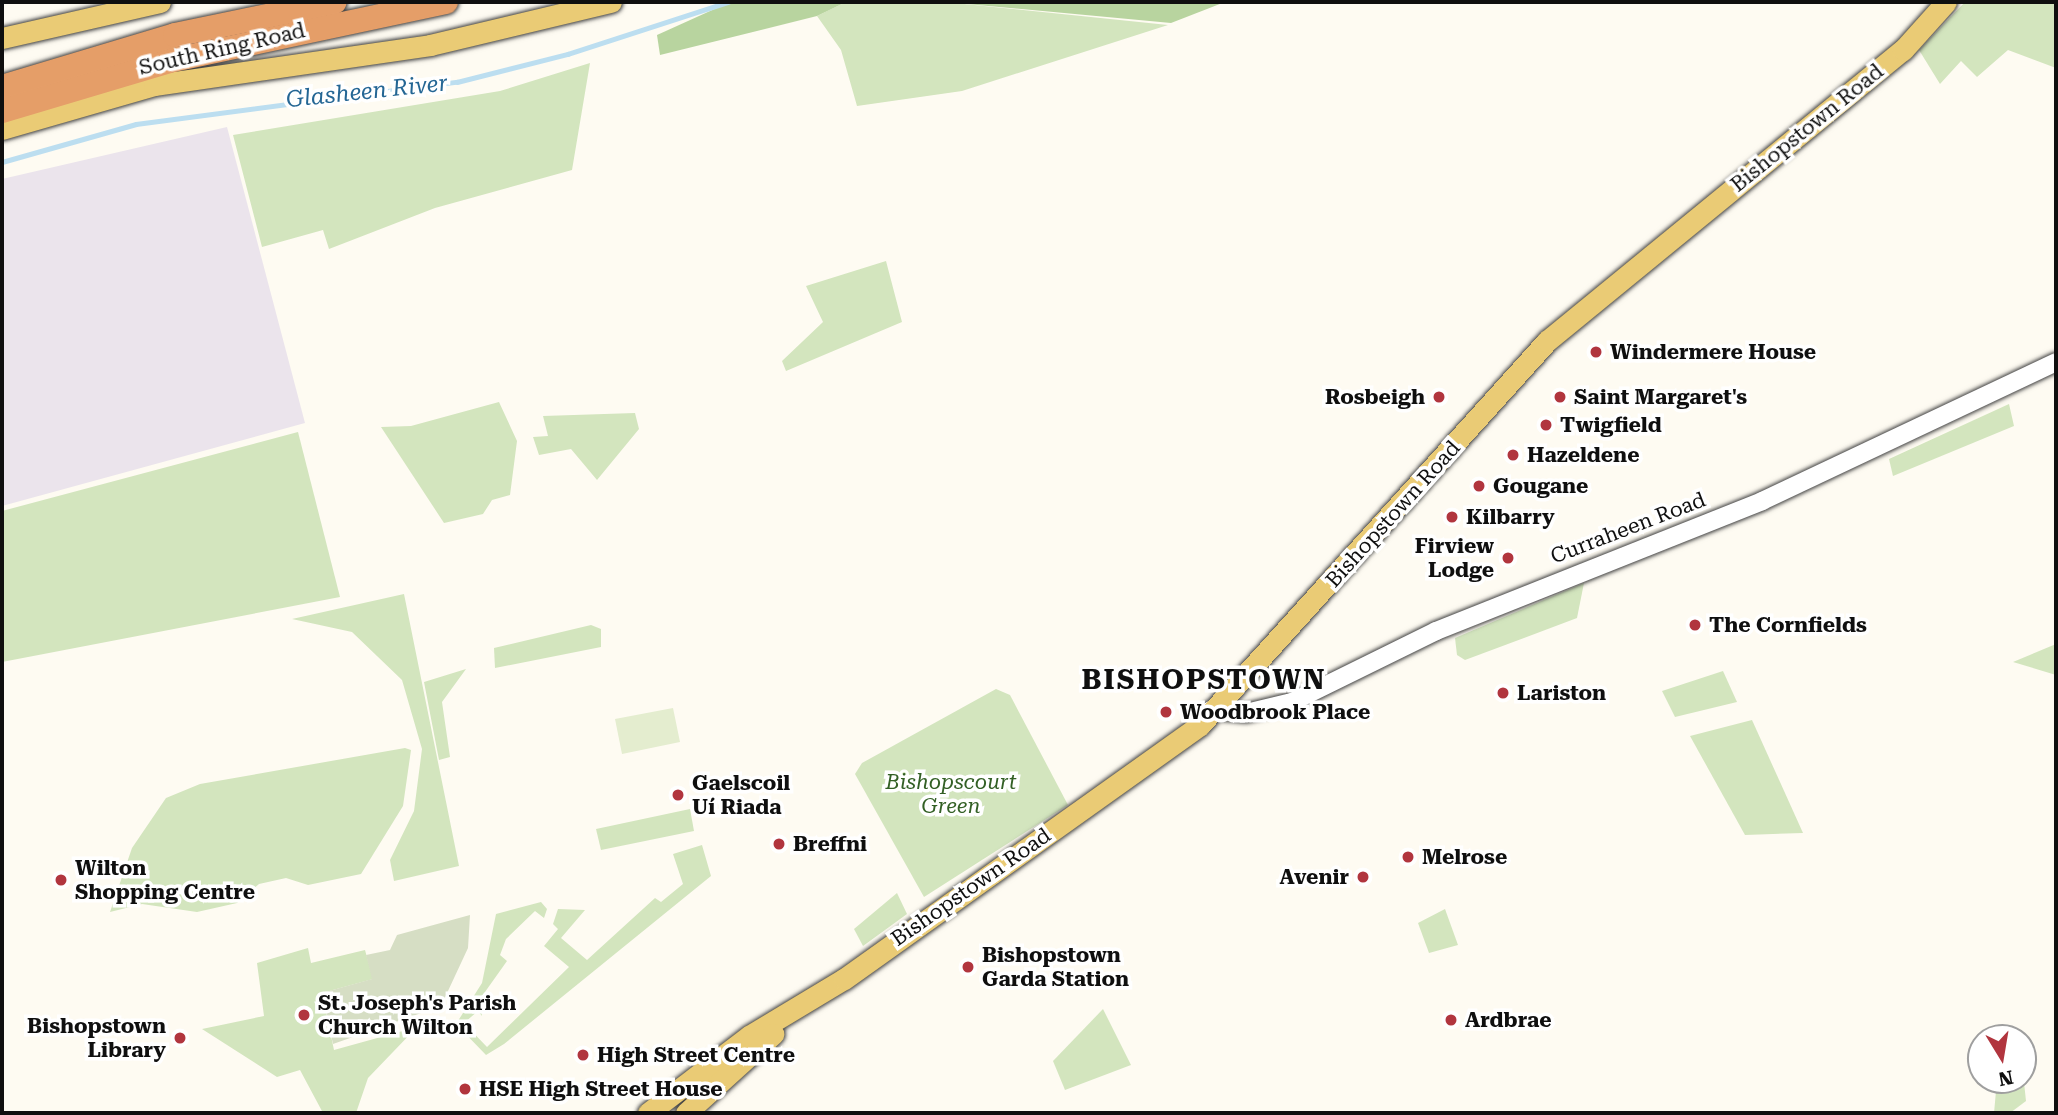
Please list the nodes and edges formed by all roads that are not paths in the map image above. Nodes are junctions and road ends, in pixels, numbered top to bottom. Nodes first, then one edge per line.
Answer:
1 (160, 2) edge
2 (335, 2) edge
3 (445, 2) edge
4 (611, 2) edge
5 (1946, 2) edge
6 (2, 38) edge
7 (2, 87) edge
8 (2, 111) edge
9 (2, 129) edge
10 (2056, 362) edge
11 (1211, 710) junction
12 (818, 996) junction
13 (648, 1113) edge
14 (686, 1113) edge

1 - 6 main road
2 - 7 highway, South Ring Road
3 - 8 highway, South Ring Road
4 - 9 main road
5 - 11 main road, Bishopstown Road
10 - 11 street, Curraheen Road
11 - 12 main road, Bishopstown Road
12 - 13 main road, Bishopstown Road
12 - 14 main road, Bishopstown Road

